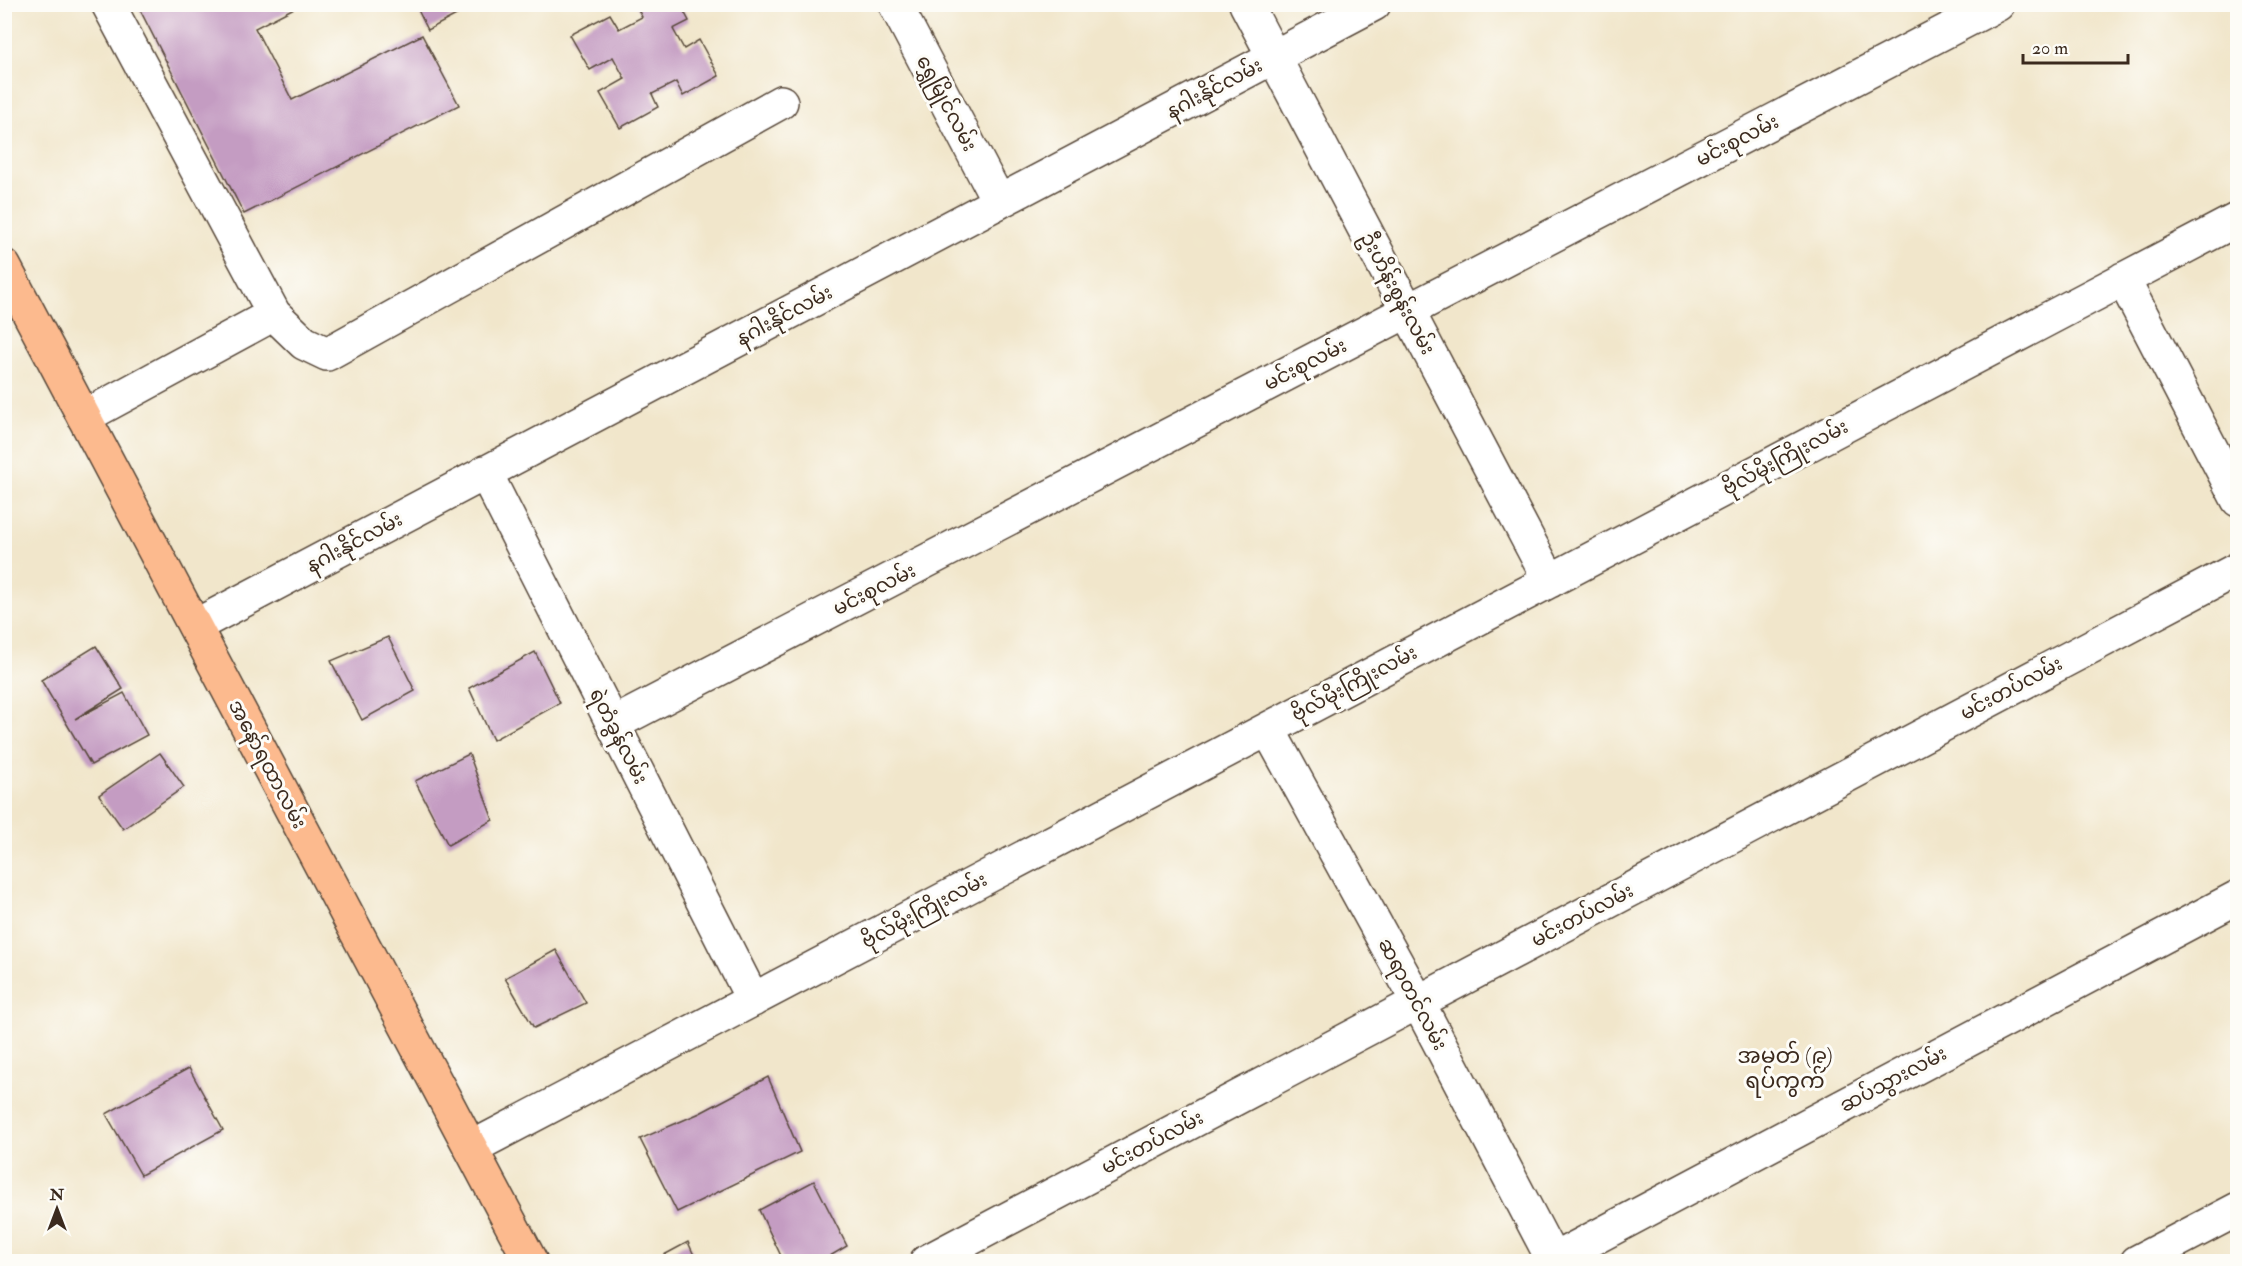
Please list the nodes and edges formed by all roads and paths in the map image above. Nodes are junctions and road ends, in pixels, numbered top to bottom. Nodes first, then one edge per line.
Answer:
1 (108, 4) edge
2 (895, 4) edge
3 (1245, 4) edge
4 (1374, 4) edge
5 (1998, 4) edge
6 (1273, 57) junction
7 (781, 102) dead end
8 (999, 202) junction
9 (2238, 219) edge
10 (4, 266) edge
11 (2122, 279) junction
12 (1408, 311) junction
13 (274, 314) junction
14 (84, 417) junction
15 (485, 472) junction
16 (2238, 500) edge
17 (2238, 568) edge
18 (1550, 581) junction
19 (195, 626) junction
20 (613, 724) junction
21 (1268, 729) junction
22 (2238, 897) edge
23 (753, 1000) junction
24 (1418, 1002) junction
25 (471, 1148) junction
26 (2238, 1209) edge
27 (1552, 1261) edge
28 (531, 1262) edge
29 (926, 1262) edge
30 (2137, 1262) edge

1 - 13 street
2 - 8 street, ရွှေမြိုင်လမ်း
3 - 6 street, ဦးဟိန်းစွန်းလမ်း
4 - 6 street, နဂါးနိုင်လမ်း
5 - 12 street, မင်းစုလမ်း
6 - 8 street, နဂါးနိုင်လမ်း
6 - 12 street, ဦးဟိန်းစွန်းလမ်း
7 - 13 street
8 - 15 street, နဂါးနိုင်လမ်း
9 - 11 street, ဗိုလ်မိုးကြိုးလမ်း
10 - 14 main road, အနော်ရထာလမ်း
11 - 16 street
11 - 18 street, ဗိုလ်မိုးကြိုးလမ်း
12 - 18 street, ဦးဟိန်းစွန်းလမ်း
12 - 20 street, မင်းစုလမ်း
13 - 14 street
14 - 19 main road, အနော်ရထာလမ်း
15 - 19 street, နဂါးနိုင်လမ်း
15 - 20 street, ရဲတံခွန်လမ်း
17 - 24 street, မင်းတပ်လမ်း
18 - 21 street, ဗိုလ်မိုးကြိုးလမ်း
19 - 25 main road, အနော်ရထာလမ်း
20 - 23 street, ရဲတံခွန်လမ်း
21 - 23 street, ဗိုလ်မိုးကြိုးလမ်း
21 - 24 street, ဆရာတင်လမ်း
22 - 27 street, ဆပ်သွားလမ်း
23 - 25 street, ဗိုလ်မိုးကြိုးလမ်း
24 - 27 street, ဆရာတင်လမ်း
24 - 29 street, မင်းတပ်လမ်း
25 - 28 main road, အနော်ရထာလမ်း
26 - 30 street

